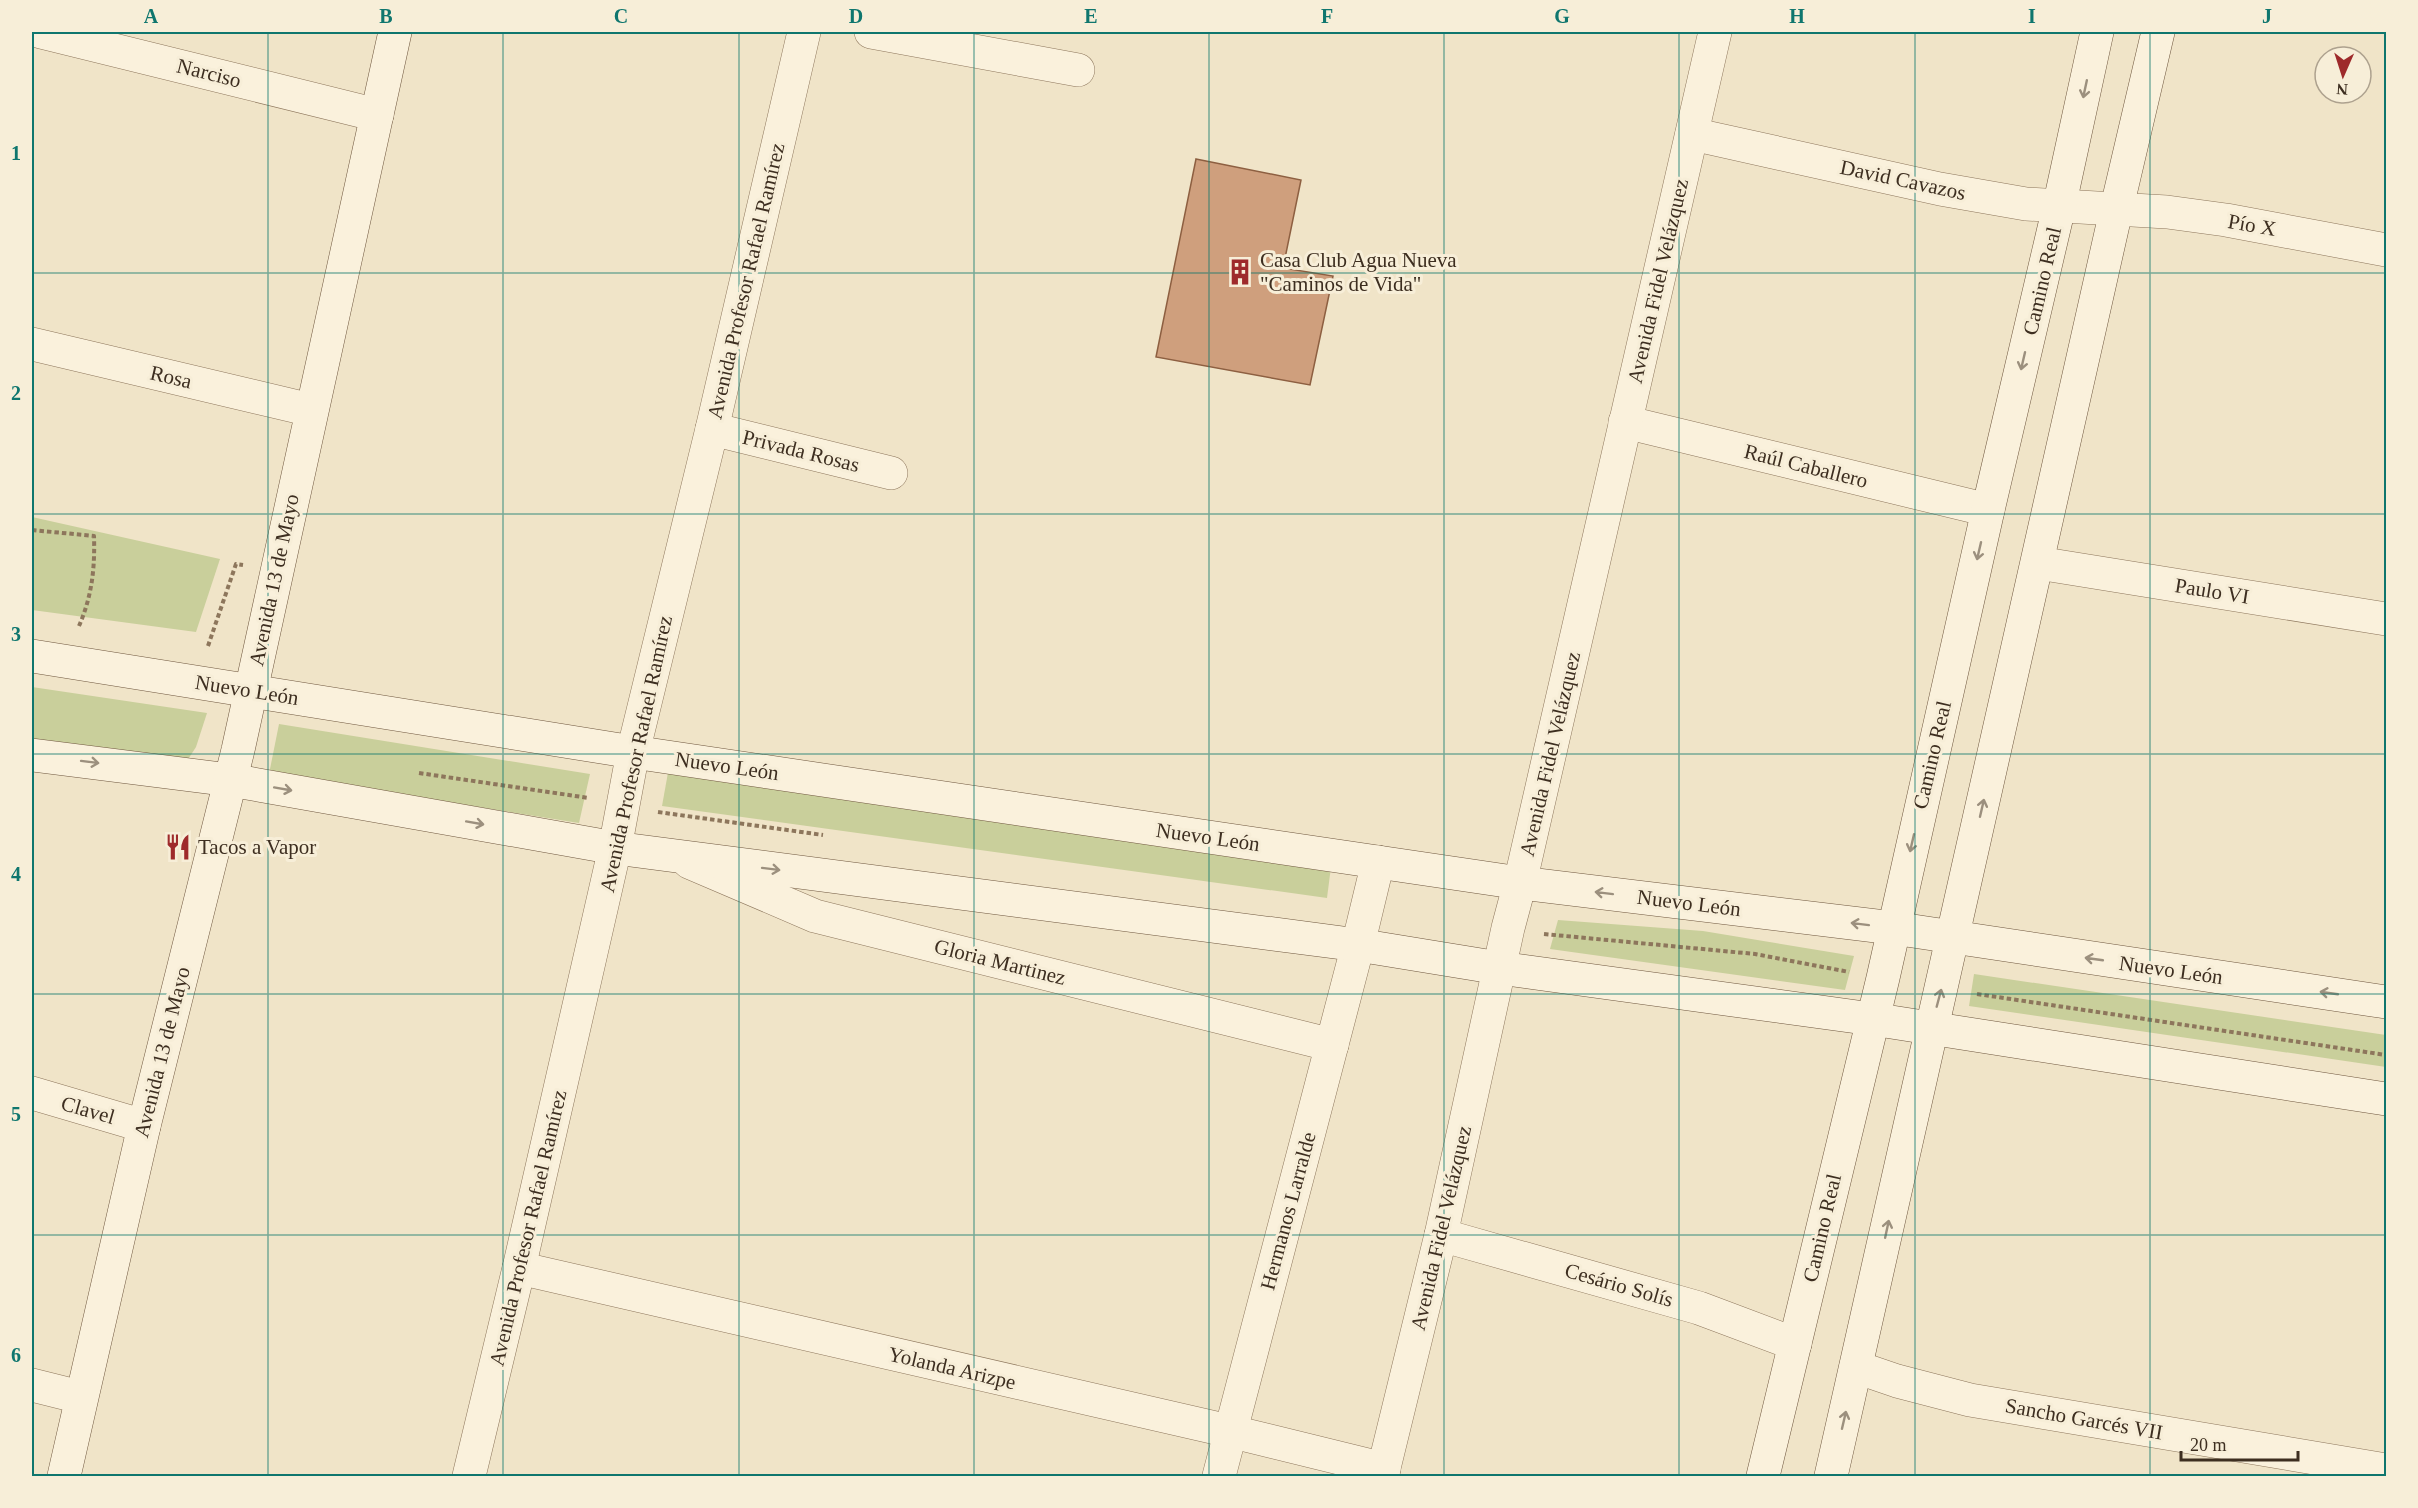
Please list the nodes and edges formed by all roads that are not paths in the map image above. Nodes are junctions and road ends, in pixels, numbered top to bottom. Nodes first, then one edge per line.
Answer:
1 (41, 32) edge
2 (395, 32) edge
3 (804, 32) edge
4 (871, 32) edge
5 (1715, 32) edge
6 (2097, 32) edge
7 (2158, 32) edge
8 (1078, 70) dead end
9 (377, 115) junction
10 (1692, 134) junction
11 (2059, 207) junction
12 (2116, 211) junction
13 (2386, 250) edge
14 (32, 344) edge
15 (311, 410) junction
16 (1625, 423) junction
17 (712, 429) junction
18 (891, 473) dead end
19 (1988, 510) junction
20 (2038, 564) junction
21 (2386, 619) edge
22 (32, 656) edge
23 (250, 690) junction
24 (633, 752) junction
25 (32, 755) edge
26 (230, 780) junction
27 (615, 848) junction
28 (676, 857) junction
29 (1378, 862) junction
30 (1520, 884) junction
31 (1893, 927) junction
32 (1953, 938) junction
33 (1358, 945) junction
34 (1499, 968) junction
35 (2386, 1002) edge
36 (1872, 1019) junction
37 (1931, 1029) junction
38 (1332, 1045) junction
39 (32, 1093) edge
40 (2386, 1099) edge
41 (144, 1126) junction
42 (1441, 1235) junction
43 (519, 1268) junction
44 (1795, 1344) junction
45 (1856, 1367) junction
46 (32, 1384) edge
47 (80, 1397) junction
48 (1229, 1431) junction
49 (2386, 1470) edge
50 (1383, 1473) edge
51 (64, 1476) edge
52 (469, 1476) edge
53 (1218, 1476) edge
54 (1763, 1476) edge
55 (1831, 1476) edge

1 - 9 street, Narciso
2 - 9 street, Avenida 13 de Mayo
3 - 17 street, Avenida Profesor Rafael Ramírez
4 - 8 street
5 - 10 street, Avenida Fidel Velázquez
6 -> 11 street, Camino Real
7 - 12 street
9 - 15 street, Avenida 13 de Mayo
10 - 11 street, David Cavazos
10 - 16 street, Avenida Fidel Velázquez
11 - 12 street, David Cavazos
11 -> 19 street, Camino Real
12 - 13 street, Pío X
12 - 20 street
14 - 15 street, Rosa
15 - 23 street, Avenida 13 de Mayo
16 - 19 street, Raúl Caballero
16 - 30 street, Avenida Fidel Velázquez
17 - 18 street, Privada Rosas
17 - 24 street, Avenida Profesor Rafael Ramírez
19 -> 31 street, Camino Real
20 - 21 street, Paulo VI
32 -> 20 street
22 - 23 street, Nuevo León
23 - 24 street, Nuevo León
23 - 26 street, Avenida 13 de Mayo
24 - 27 street, Avenida Profesor Rafael Ramírez
24 - 29 street, Nuevo León
25 -> 26 street
26 -> 27 street
26 - 41 street, Avenida 13 de Mayo
27 - 28 street
27 - 43 street, Avenida Profesor Rafael Ramírez
28 -> 33 street
28 - 38 street, Gloria Martinez
29 - 30 street, Nuevo León
29 - 33 street, Hermanos Larralde
31 -> 30 street, Nuevo León
30 - 34 street, Avenida Fidel Velázquez
31 - 32 street, Nuevo León
31 - 36 street, Camino Real
35 -> 32 street, Nuevo León
37 -> 32 street
33 - 34 street
33 - 38 street, Hermanos Larralde
34 - 36 street
34 - 42 street, Avenida Fidel Velázquez
36 - 37 street
36 - 44 street, Camino Real
37 - 40 street
45 -> 37 street
38 - 48 street, Hermanos Larralde
39 - 41 street, Clavel
41 - 47 street, Avenida 13 de Mayo
42 - 44 street, Cesário Solís
42 - 50 street, Avenida Fidel Velázquez
43 - 48 street, Yolanda Arizpe
43 - 52 street, Avenida Profesor Rafael Ramírez
44 - 54 street, Camino Real
45 - 49 street, Sancho Garcés VII
55 -> 45 street
46 - 47 street
47 - 51 street, Avenida 13 de Mayo
48 - 50 street, Yolanda Arizpe
48 - 53 street, Hermanos Larralde

